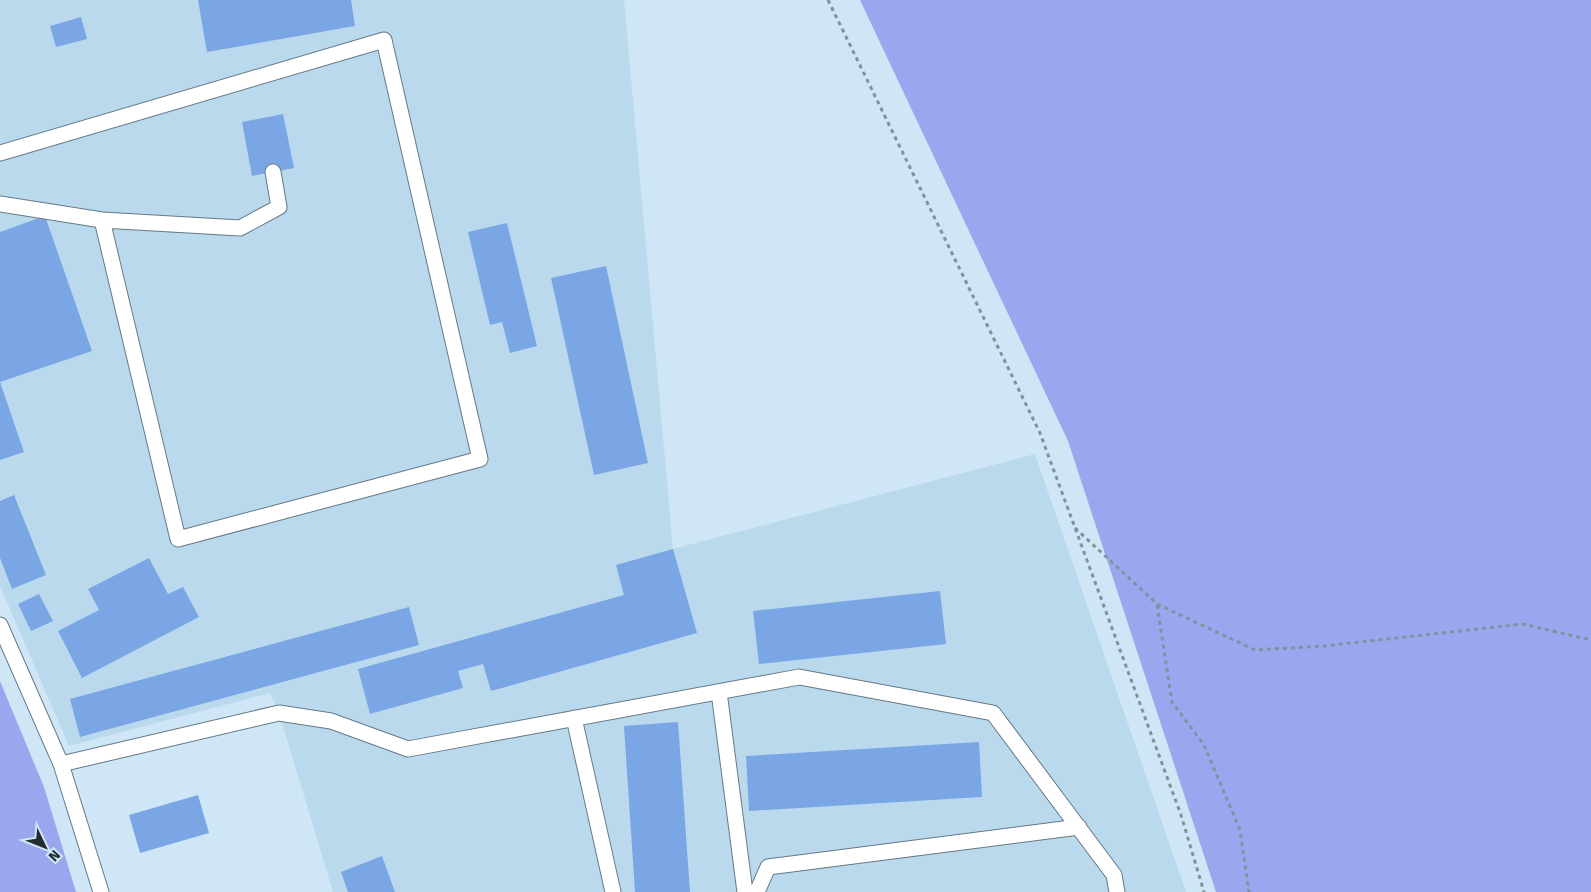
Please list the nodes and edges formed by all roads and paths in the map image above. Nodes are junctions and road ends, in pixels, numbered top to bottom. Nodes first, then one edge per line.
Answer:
1 (828, 0) edge
2 (0, 153) edge
3 (273, 172) dead end
4 (0, 204) edge
5 (102, 220) junction
6 (1075, 527) junction
7 (1157, 604) junction
8 (0, 625) edge
9 (1591, 640) edge
10 (719, 692) junction
11 (574, 718) junction
12 (61, 764) junction
13 (1079, 827) junction
14 (101, 892) edge
15 (613, 892) edge
16 (745, 892) edge
17 (757, 892) edge
18 (1117, 892) edge
19 (1204, 892) edge
20 (1249, 892) edge

1 - 6 path
2 - 5 lane
3 - 5 lane
4 - 5 lane
6 - 7 path
6 - 19 path
7 - 9 path
7 - 20 path
8 - 12 lane
10 - 11 lane
10 - 13 lane
10 - 16 lane
11 - 12 lane
11 - 15 lane
12 - 14 lane
13 - 17 lane
13 - 18 lane

